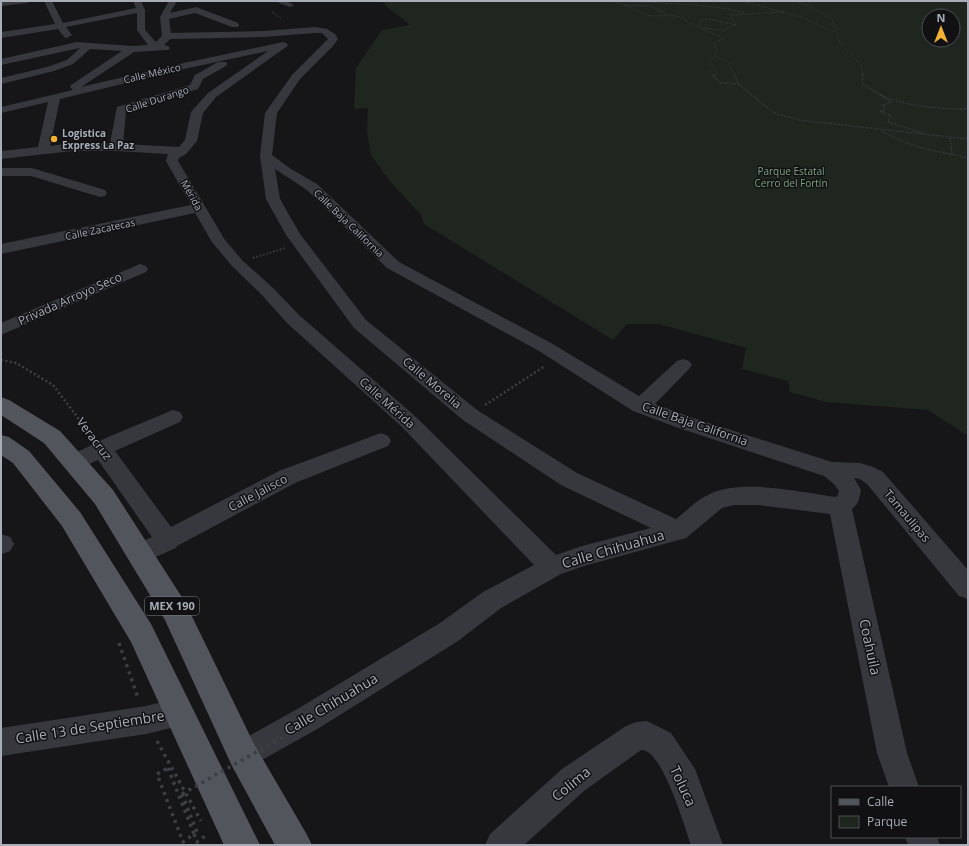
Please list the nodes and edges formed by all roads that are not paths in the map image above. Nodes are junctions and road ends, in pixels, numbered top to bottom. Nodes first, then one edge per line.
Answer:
1 (27, 1) edge
2 (48, 1) edge
3 (173, 1) edge
4 (278, 1) edge
5 (1, 4) edge
6 (139, 5) edge
7 (290, 5) road end
8 (179, 24) dead end
9 (207, 24) dead end
10 (165, 25) junction
11 (235, 25) junction
12 (60, 26) junction
13 (264, 31) junction
14 (1, 35) edge
15 (77, 45) junction
16 (283, 45) junction
17 (88, 46) junction
18 (155, 47) junction
19 (178, 48) dead end
20 (132, 49) junction
21 (223, 49) dead end
22 (241, 54) junction
23 (1, 62) edge
24 (1, 81) edge
25 (59, 96) junction
26 (1, 110) edge
27 (116, 147) junction
28 (43, 151) junction
29 (182, 151) junction
30 (266, 156) junction
31 (3, 158) edge
32 (1, 172) edge
33 (32, 172) junction
34 (1, 182) edge
35 (100, 193) dead end
36 (199, 208) junction
37 (219, 242) joint
38 (1, 249) edge
39 (140, 269) dead end
40 (1, 330) edge
41 (683, 365) dead end
42 (1, 405) edge
43 (640, 406) junction
44 (173, 417) dead end
45 (381, 441) dead end
46 (1, 444) edge
47 (102, 449) junction
48 (74, 463) junction
49 (832, 470) junction
50 (840, 506) junction
51 (678, 531) junction
52 (168, 541) junction
53 (140, 554) junction
54 (552, 567) junction
55 (968, 588) edge
56 (179, 712) junction
57 (647, 735) joint
58 (1, 742) edge
59 (243, 755) junction
60 (904, 786) edge
61 (242, 845) edge
62 (294, 845) edge
63 (501, 845) edge
64 (707, 845) edge

1 - 5 street
2 - 12 street
3 - 10 street
4 - 7 street
6 - 12 street
6 - 18 street
8 - 10 street
9 - 11 street
10 - 11 street
10 - 13 street
10 - 18 street
11 - 13 street
12 - 14 street
12 - 15 street
13 - 16 street
13 - 30 street
15 - 17 street
15 - 23 street
16 - 22 street, Calle México
16 - 29 street
17 - 20 street
17 - 24 street
18 - 19 street
18 - 20 street
20 - 25 street
21 - 22 street
22 - 25 street, Calle México
22 - 27 street, Calle Durango
25 - 26 street, Calle México
25 - 28 street
27 - 28 street
27 - 29 street
28 - 31 street
29 - 36 street, Mérida
30 - 43 street, Calle Baja California
30 - 51 street, Calle Morelia
32 - 33 street
33 - 34 street
33 - 35 street
36 - 37 street, Mérida
36 - 38 street, Calle Zacatecas
37 - 54 street, Calle Mérida
39 - 40 street, Privada Arroyo Seco
41 - 43 street
42 - 48 main road, MEX 190
43 - 49 street, Calle Baja California
44 - 47 street
45 - 52 street, Calle Jalisco
46 - 56 main road, MEX 190
47 - 48 street
47 - 52 street, Veracruz
48 - 53 main road, MEX 190
49 - 50 street
49 - 55 street, Tamaulipas
50 - 51 street, Calle Chihuahua
50 - 60 street, Coahuila
51 - 54 street, Calle Chihuahua
52 - 53 street, Calle Jalisco
53 - 59 main road, MEX 190
54 - 59 street, Calle Chihuahua
56 - 58 street, Calle 13 de Septiembre
56 - 61 main road, MEX 190
57 - 63 street, Colima
57 - 64 street, Toluca
59 - 62 main road, MEX 190

